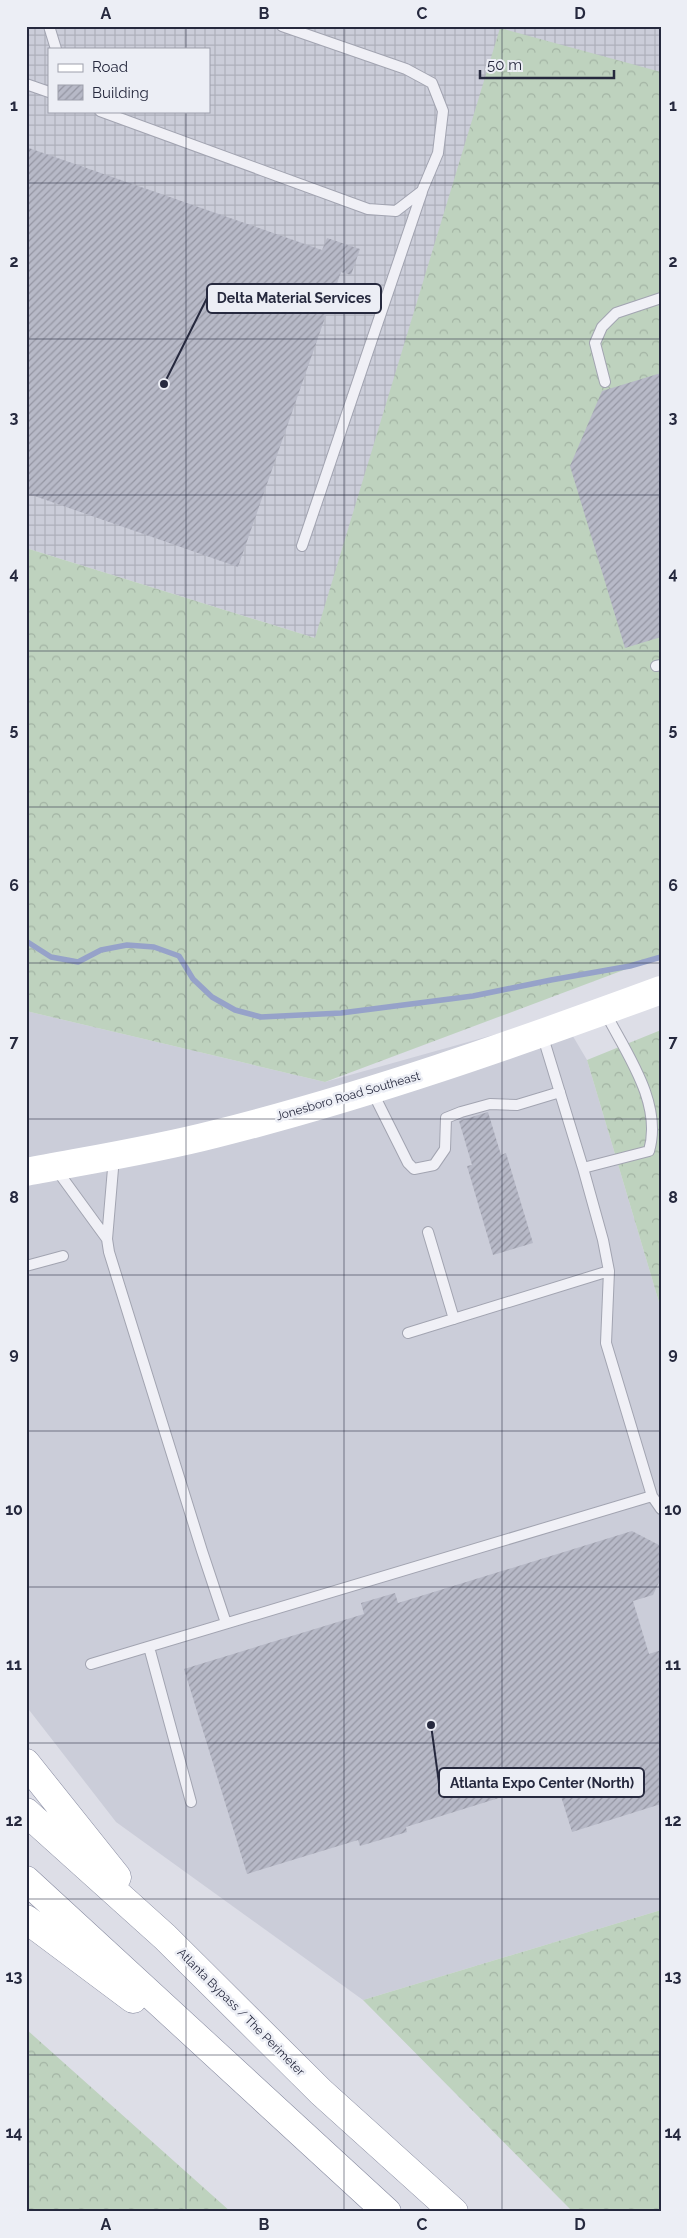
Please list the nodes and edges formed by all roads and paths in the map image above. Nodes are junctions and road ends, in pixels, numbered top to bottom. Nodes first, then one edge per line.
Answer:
1 (49, 26) edge
2 (282, 26) edge
3 (56, 48) edge
4 (26, 84) edge
5 (48, 92) edge
6 (103, 112) edge
7 (422, 191) junction
8 (661, 298) edge
9 (605, 382) dead end
10 (302, 546) dead end
11 (661, 990) edge
12 (604, 1011) junction
13 (542, 1033) junction
14 (372, 1090) junction
15 (560, 1092) junction
16 (114, 1154) junction
17 (54, 1166) junction
18 (584, 1168) junction
19 (26, 1172) edge
20 (428, 1232) dead end
21 (108, 1239) junction
22 (63, 1256) dead end
23 (26, 1266) edge
24 (609, 1271) junction
25 (454, 1319) junction
26 (408, 1333) dead end
27 (652, 1496) junction
28 (661, 1509) edge
29 (226, 1623) junction
30 (149, 1646) junction
31 (91, 1664) dead end
32 (26, 1763) edge
33 (191, 1802) dead end
34 (26, 1812) edge
35 (26, 1880) edge
36 (26, 1919) edge
37 (165, 1937) junction
38 (234, 2072) junction
39 (387, 2212) edge
40 (454, 2212) edge

1 - 3 lane
2 - 7 lane
4 - 5 lane
6 - 7 lane
7 - 10 lane
8 - 9 lane
11 - 12 main road, Jonesboro Road Southeast
12 - 13 main road, Jonesboro Road Southeast
12 - 18 lane
13 - 14 main road, Jonesboro Road Southeast
13 - 15 lane
14 - 15 lane
14 - 16 main road, Jonesboro Road Southeast
15 - 18 lane
16 - 17 main road, Jonesboro Road Southeast
16 - 21 lane
17 - 19 main road, Jonesboro Road Southeast
17 - 21 lane
18 - 24 lane
20 - 25 lane
21 - 29 lane
22 - 23 lane
24 - 25 lane
24 - 27 lane
25 - 26 lane
27 - 28 lane
27 - 29 lane
29 - 30 lane
30 - 31 lane
30 - 33 lane
32 - 37 main road
34 - 37 main road, Atlanta Bypass / The Perimeter
35 - 38 main road
36 - 38 main road
37 - 40 main road, Atlanta Bypass / The Perimeter
38 - 39 main road

